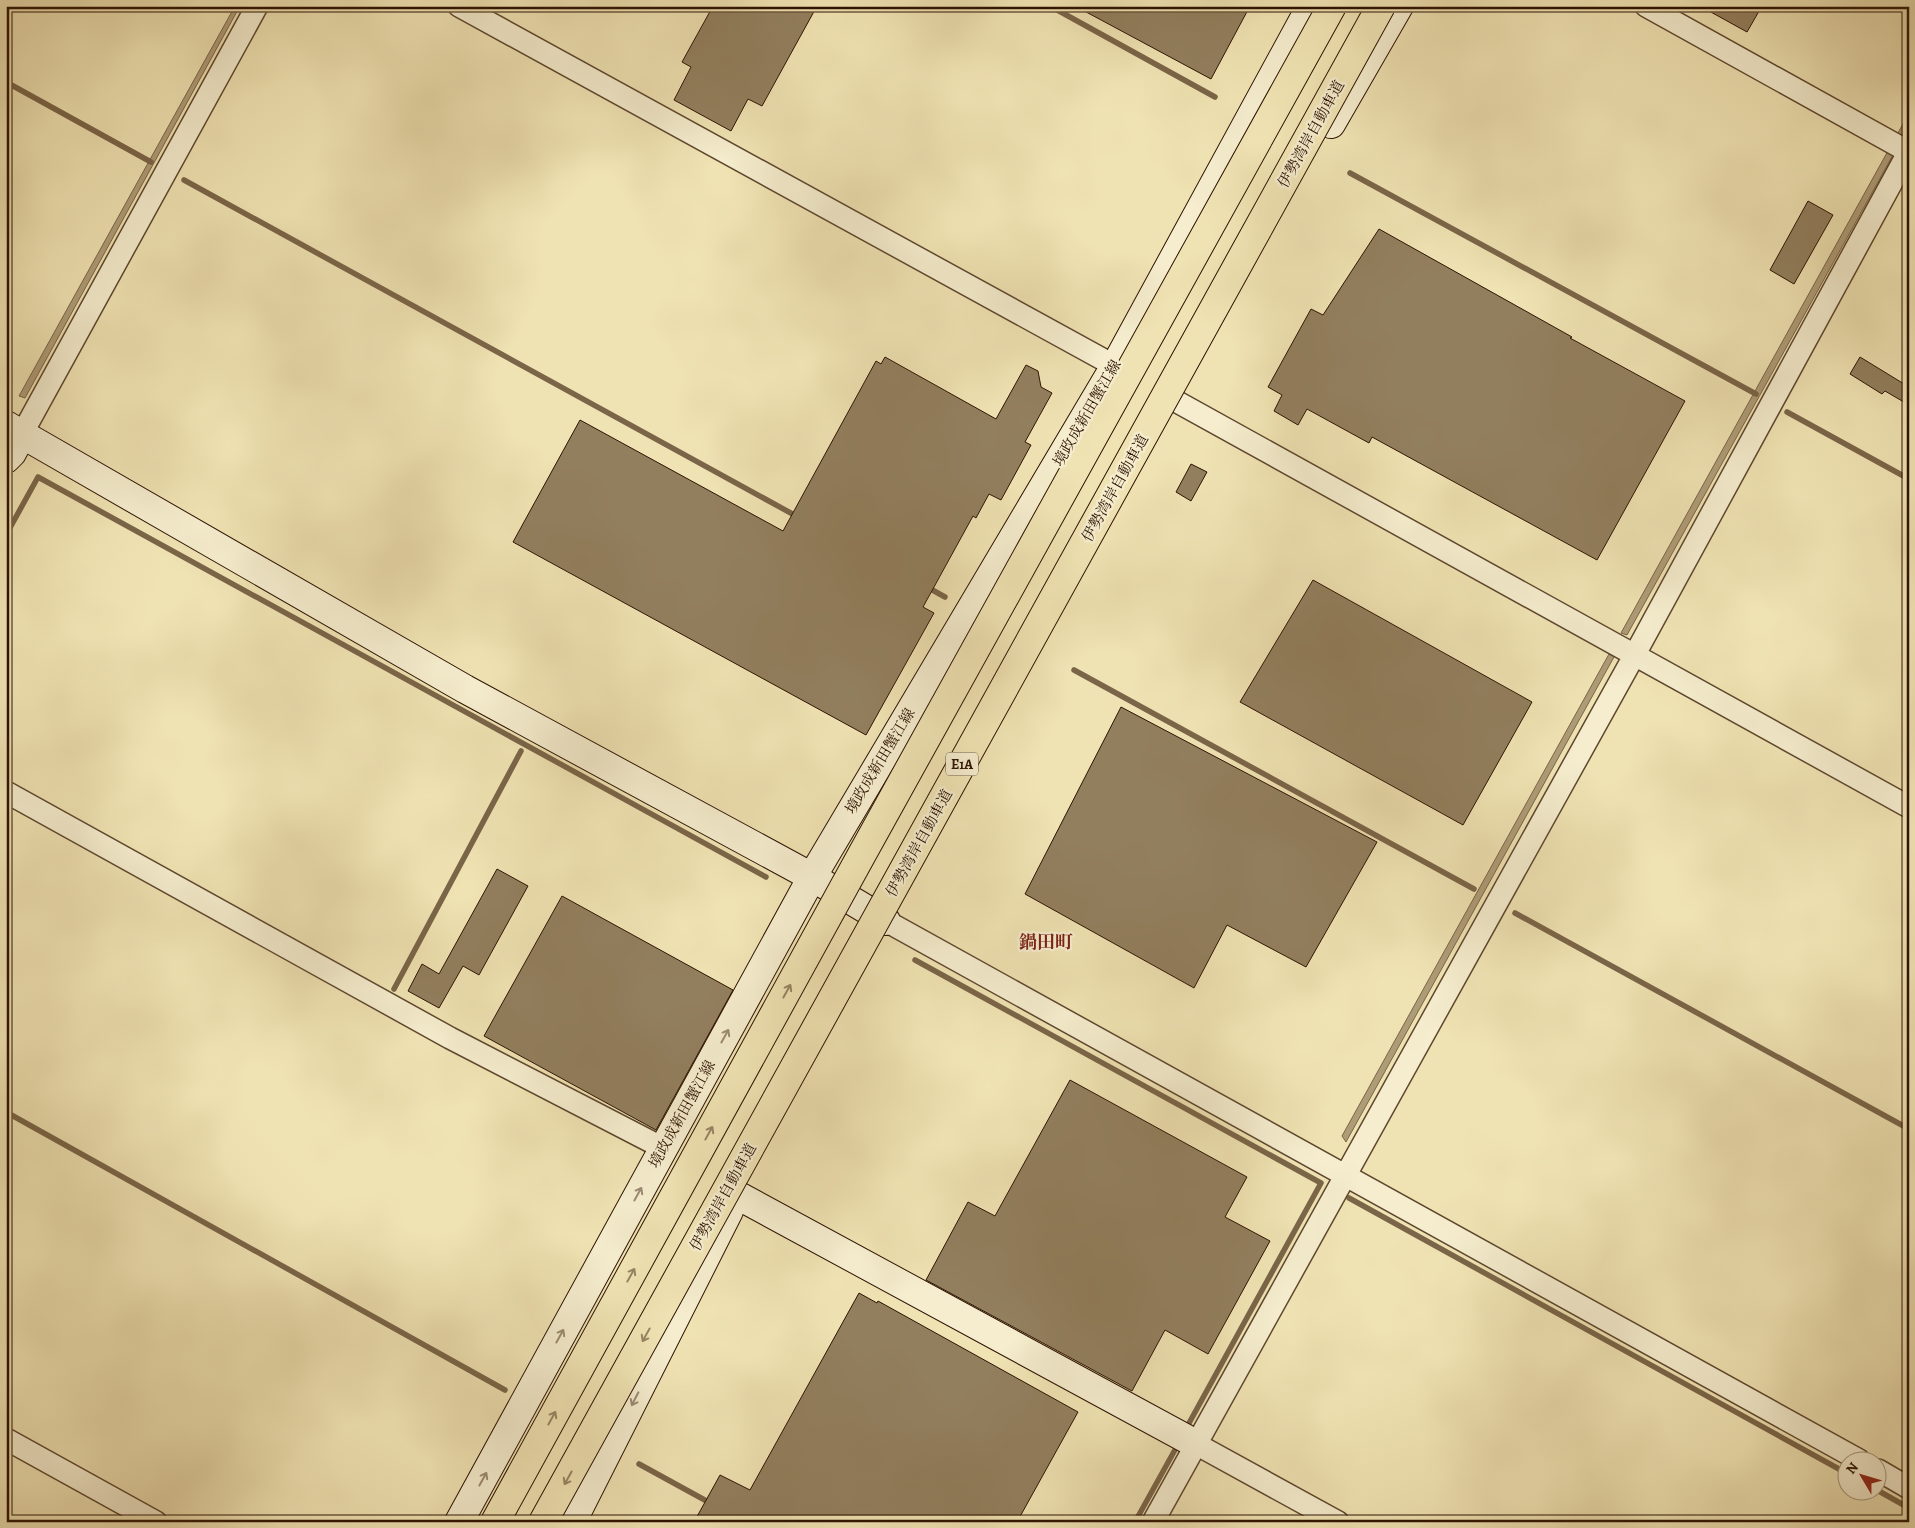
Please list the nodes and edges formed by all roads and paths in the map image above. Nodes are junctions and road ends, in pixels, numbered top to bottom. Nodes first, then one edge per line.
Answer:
1 (257, 6) edge
2 (459, 6) edge
3 (1311, 6) edge
4 (1332, 6) edge
5 (1381, 6) edge
6 (1399, 6) edge
7 (1646, 6) edge
8 (1902, 148) edge
9 (1115, 366) junction
10 (1172, 399) junction
11 (14, 429) edge
12 (6, 459) edge
13 (1634, 656) junction
14 (6, 792) edge
15 (1909, 807) edge
16 (812, 877) junction
17 (886, 921) junction
18 (663, 1148) junction
19 (1345, 1176) junction
20 (737, 1195) junction
21 (6, 1439) edge
22 (1196, 1444) junction
23 (1842, 1450) edge
24 (1888, 1476) edge
25 (1909, 1488) edge
26 (156, 1522) edge
27 (459, 1522) edge
28 (495, 1522) edge
29 (543, 1522) edge
30 (572, 1522) edge
31 (1153, 1522) edge
32 (1338, 1522) edge

1 - 11 street
2 - 9 street
3 - 9 main road, 境政成新田蟹江線
28 -> 4 highway, bridge
5 -> 29 highway, 伊勢湾岸自動車道 / E1A, bridge
6 - 10 main road
7 - 8 street
8 - 13 street
9 - 16 main road, 境政成新田蟹江線
10 - 13 street
10 - 17 main road
11 - 12 main road
11 - 16 main road
13 - 15 street
13 - 19 street
14 - 18 street
16 - 17 main road
18 -> 16 main road, 境政成新田蟹江線
17 - 19 street
17 - 20 main road
27 -> 18 main road, 境政成新田蟹江線
19 - 22 street
19 - 23 street
20 - 22 main road
20 -> 30 main road
21 - 26 street
22 - 31 street
22 - 32 street
24 - 25 street

